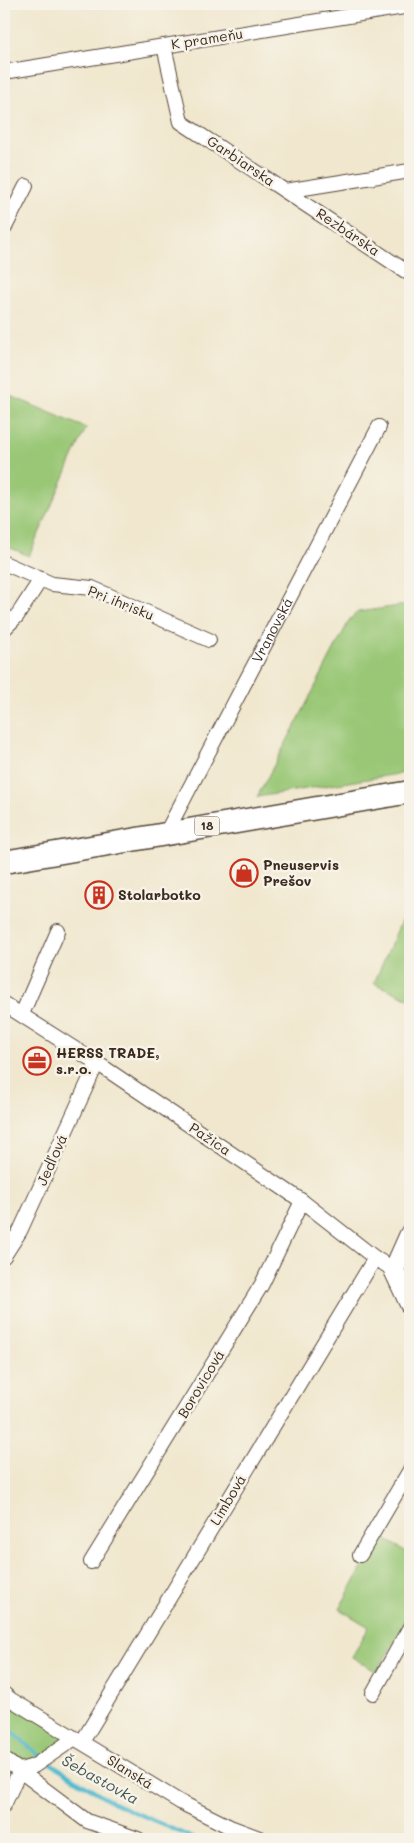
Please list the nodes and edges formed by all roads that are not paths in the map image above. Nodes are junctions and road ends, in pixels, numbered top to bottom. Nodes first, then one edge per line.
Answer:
1 (410, 6) edge
2 (164, 46) junction
3 (4, 72) edge
4 (410, 171) edge
5 (26, 186) dead end
6 (285, 191) junction
7 (4, 229) edge
8 (410, 274) edge
9 (379, 427) dead end
10 (4, 563) edge
11 (41, 579) junction
12 (4, 630) edge
13 (209, 640) dead end
14 (410, 792) edge
15 (166, 833) junction
16 (4, 862) edge
17 (58, 931) dead end
18 (4, 1004) edge
19 (22, 1014) junction
20 (100, 1065) junction
21 (302, 1201) junction
22 (410, 1234) edge
23 (26, 1238) dead end
24 (4, 1256) edge
25 (375, 1258) junction
26 (394, 1270) junction
27 (410, 1304) edge
28 (410, 1470) edge
29 (360, 1555) dead end
30 (91, 1562) dead end
31 (410, 1627) edge
32 (373, 1693) dead end
33 (4, 1694) edge
34 (78, 1740) junction
35 (4, 1759) edge
36 (20, 1770) junction
37 (4, 1805) edge
38 (87, 1821) junction
39 (107, 1839) edge
40 (138, 1839) edge
41 (262, 1839) edge

1 - 2 street, K prameňu
2 - 3 street, K prameňu
2 - 6 street, Garbiarska
4 - 6 street, Garbiarska
5 - 7 street
6 - 8 street, Rezbárska
9 - 15 street, Vranovská
10 - 11 street, Pri ihrisku
11 - 12 street
11 - 13 street, Pri ihrisku
14 - 15 main road, 18
15 - 16 main road, 18
17 - 19 street
18 - 19 street, Pažica
19 - 20 street, Pažica
20 - 21 street, Pažica
20 - 23 street, Jedľová
20 - 24 street, Jedľová
21 - 25 street, Pažica
21 - 30 street, Borovicová
22 - 26 street
25 - 26 street, Pažica
25 - 34 street, Limbová
26 - 27 street
28 - 29 street
31 - 32 street
33 - 34 street, Slanská
34 - 36 street
34 - 41 street, Slanská
35 - 36 street
36 - 37 street
36 - 38 street
38 - 39 street
38 - 40 street

